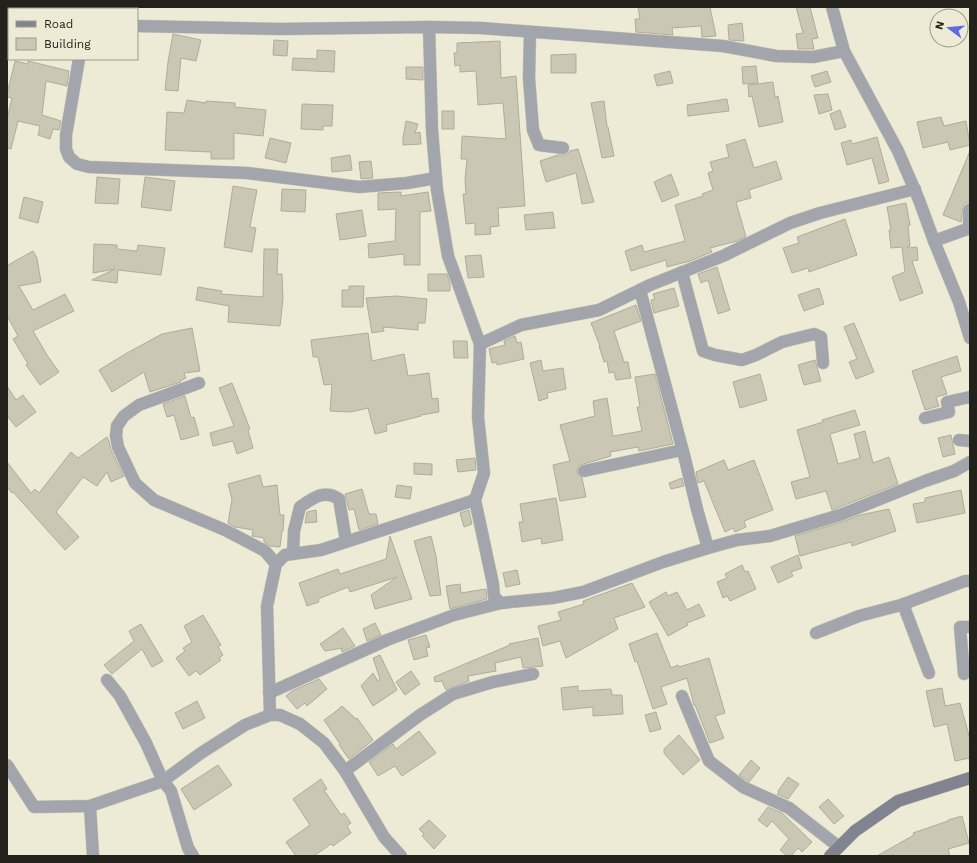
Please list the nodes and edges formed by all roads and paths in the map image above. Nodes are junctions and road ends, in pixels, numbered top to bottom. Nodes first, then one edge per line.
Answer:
1 (832, 7) edge
2 (138, 26) edge
3 (429, 27) junction
4 (530, 32) junction
5 (844, 51) junction
6 (79, 60) edge
7 (562, 148) dead end
8 (436, 178) junction
9 (915, 189) junction
10 (970, 209) edge
11 (970, 228) edge
12 (934, 241) junction
13 (682, 272) junction
14 (640, 290) junction
15 (970, 338) edge
16 (480, 344) junction
17 (822, 363) dead end
18 (199, 383) dead end
19 (970, 397) edge
20 (925, 418) dead end
21 (682, 450) junction
22 (970, 462) edge
23 (584, 471) dead end
24 (475, 500) junction
25 (346, 542) junction
26 (708, 548) junction
27 (293, 554) junction
28 (276, 564) junction
29 (970, 581) edge
30 (501, 603) junction
31 (903, 604) junction
32 (970, 627) edge
33 (816, 633) dead end
34 (929, 673) dead end
35 (533, 674) dead end
36 (964, 674) dead end
37 (107, 680) dead end
38 (270, 693) junction
39 (682, 696) dead end
40 (270, 715) junction
41 (7, 765) edge
42 (346, 771) junction
43 (970, 778) edge
44 (163, 781) junction
45 (90, 806) junction
46 (839, 847) junction
47 (92, 856) edge
48 (193, 856) edge
49 (401, 856) edge
50 (830, 856) edge

1 - 5 street
2 - 3 street
3 - 4 street
3 - 8 street
4 - 5 street
4 - 7 street
5 - 9 street
6 - 8 street
8 - 16 street
9 - 12 street
9 - 13 street
10 - 11 street
11 - 12 street
12 - 15 street
13 - 14 street
13 - 17 street
14 - 16 street
14 - 21 street
16 - 24 street
18 - 28 street
19 - 20 street
21 - 23 street
21 - 26 street
22 - 26 street
24 - 25 street
24 - 30 street
25 - 27 street
25 - 27 street
26 - 30 street
27 - 28 street
28 - 38 street
29 - 31 street
30 - 38 street
31 - 33 street
31 - 34 street
32 - 36 street
35 - 42 street
37 - 44 street
38 - 40 street
39 - 46 street
40 - 42 street
40 - 44 street
41 - 45 street
42 - 49 street
43 - 46 main road
44 - 45 street
44 - 48 street
45 - 47 street
46 - 50 main road

